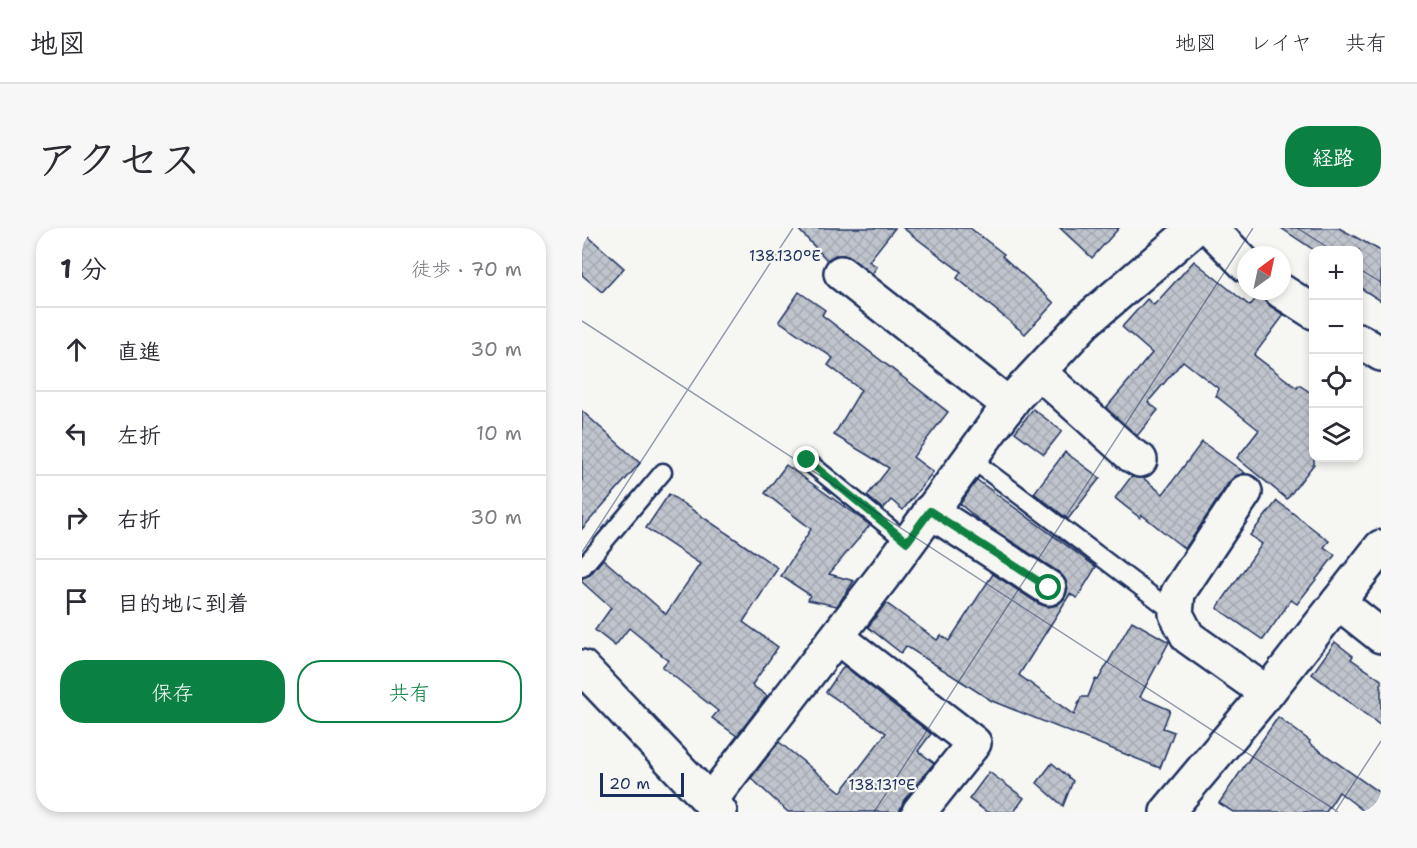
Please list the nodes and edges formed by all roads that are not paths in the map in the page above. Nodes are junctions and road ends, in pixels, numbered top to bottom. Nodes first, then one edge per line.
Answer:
1 (1196, 228) edge
2 (1210, 228) edge
3 (1237, 256) edge
4 (841, 273) dead end
5 (1291, 297) edge
6 (1309, 309) edge
7 (1363, 343) edge
8 (1381, 354) edge
9 (1039, 372) junction
10 (1009, 405) junction
11 (970, 458) junction
12 (807, 460) dead end
13 (1140, 460) dead end
14 (663, 472) dead end
15 (1245, 492) dead end
16 (930, 511) junction
17 (907, 542) junction
18 (1381, 547) edge
19 (582, 568) edge
20 (1049, 588) dead end
21 (1338, 602) junction
22 (1176, 614) junction
23 (1381, 636) edge
24 (837, 637) junction
25 (582, 667) edge
26 (1267, 693) junction
27 (715, 807) edge
28 (919, 812) edge
29 (1167, 812) edge

1 - 9 street
2 - 3 street
4 - 10 street
5 - 6 street
7 - 8 street
9 - 10 street
9 - 13 street
10 - 11 street
11 - 16 street
11 - 22 lane
12 - 17 lane
14 - 19 lane
15 - 22 street
16 - 17 street
16 - 20 street
17 - 24 street
18 - 21 street
21 - 23 street
21 - 26 street
22 - 26 street
24 - 27 street
24 - 28 street
25 - 27 street
26 - 29 street

